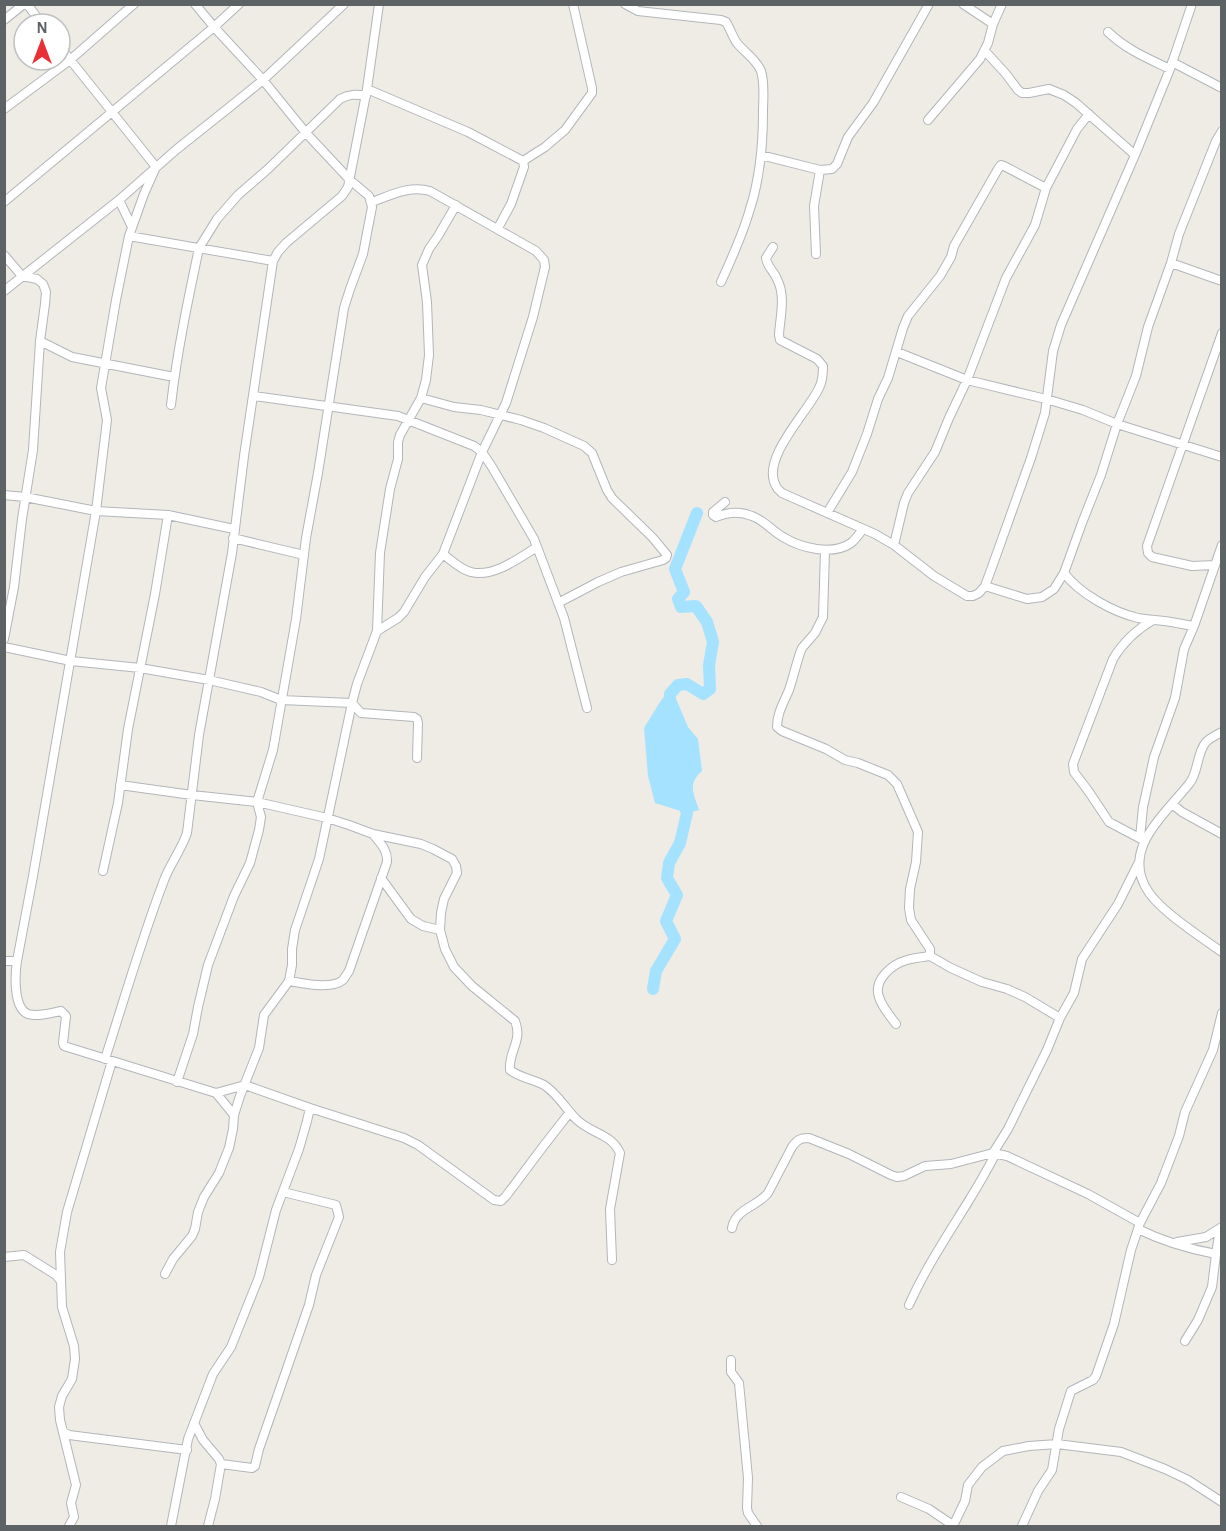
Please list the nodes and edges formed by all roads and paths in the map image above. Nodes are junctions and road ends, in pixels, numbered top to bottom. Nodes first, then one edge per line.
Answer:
1 (26, 4) edge
2 (134, 4) edge
3 (195, 4) edge
4 (239, 4) edge
5 (344, 4) edge
6 (379, 4) edge
7 (573, 4) edge
8 (625, 4) edge
9 (963, 4) edge
10 (1002, 4) edge
11 (1192, 4) edge
12 (927, 5) edge
13 (4, 20) edge
14 (993, 24) junction
15 (214, 27) junction
16 (1108, 32) dead end
17 (985, 51) junction
18 (72, 58) edge
19 (72, 63) edge
20 (1171, 66) junction
21 (54, 72) edge
22 (263, 80) junction
23 (1221, 88) edge
24 (367, 93) junction
25 (4, 109) edge
26 (112, 113) junction
27 (1089, 114) junction
28 (928, 120) dead end
29 (1221, 131) edge
30 (306, 132) junction
31 (761, 155) junction
32 (1135, 155) junction
33 (523, 161) junction
34 (156, 167) junction
35 (820, 171) junction
36 (350, 180) junction
37 (1046, 188) junction
38 (119, 200) junction
39 (4, 202) edge
40 (372, 202) junction
41 (456, 205) junction
42 (132, 227) junction
43 (498, 228) junction
44 (129, 236) junction
45 (773, 247) dead end
46 (199, 248) junction
47 (816, 254) dead end
48 (4, 255) edge
49 (273, 261) junction
50 (1171, 263) junction
51 (22, 276) junction
52 (1221, 280) edge
53 (721, 282) dead end
54 (4, 291) edge
55 (1221, 333) edge
56 (40, 341) junction
57 (897, 352) junction
58 (105, 364) junction
59 (174, 377) junction
60 (968, 380) junction
61 (254, 396) junction
62 (421, 398) junction
63 (1046, 399) junction
64 (171, 405) dead end
65 (328, 405) junction
66 (500, 415) junction
67 (409, 419) junction
68 (1117, 424) junction
69 (1182, 446) junction
70 (482, 452) junction
71 (1221, 457) edge
72 (4, 495) edge
73 (25, 497) junction
74 (725, 502) dead end
75 (96, 511) junction
76 (827, 513) junction
77 (168, 515) junction
78 (234, 529) junction
79 (863, 529) junction
80 (233, 538) junction
81 (894, 545) junction
82 (1221, 545) edge
83 (537, 547) junction
84 (825, 550) junction
85 (443, 554) junction
86 (304, 555) junction
87 (1214, 565) junction
88 (1064, 573) junction
89 (985, 586) junction
90 (558, 603) junction
91 (1153, 620) junction
92 (1194, 626) junction
93 (377, 631) junction
94 (4, 639) edge
95 (4, 647) edge
96 (71, 661) junction
97 (140, 668) junction
98 (209, 680) junction
99 (281, 700) junction
100 (351, 703) junction
101 (587, 708) dead end
102 (1221, 732) edge
103 (417, 758) dead end
104 (120, 784) junction
105 (192, 795) junction
106 (257, 802) junction
107 (1172, 804) junction
108 (327, 818) junction
109 (373, 834) junction
110 (1221, 834) edge
111 (1142, 839) junction
112 (1138, 862) junction
113 (103, 871) dead end
114 (381, 878) junction
115 (440, 930) junction
116 (1221, 952) edge
117 (930, 956) junction
118 (4, 961) edge
119 (16, 961) junction
120 (289, 981) junction
121 (1221, 1014) edge
122 (1060, 1018) junction
123 (896, 1024) dead end
124 (1217, 1051) edge
125 (109, 1060) junction
126 (177, 1082) junction
127 (245, 1085) junction
128 (216, 1093) junction
129 (310, 1108) junction
130 (570, 1112) junction
131 (234, 1115) junction
132 (994, 1153) junction
133 (283, 1192) junction
134 (1139, 1226) junction
135 (732, 1228) dead end
136 (1221, 1228) edge
137 (1172, 1242) junction
138 (1216, 1254) junction
139 (4, 1257) edge
140 (612, 1260) dead end
141 (165, 1274) dead end
142 (60, 1280) junction
143 (909, 1305) dead end
144 (1185, 1341) dead end
145 (731, 1360) dead end
146 (194, 1423) junction
147 (64, 1432) junction
148 (1057, 1444) junction
149 (187, 1450) junction
150 (221, 1464) junction
151 (901, 1497) dead end
152 (1221, 1502) edge
153 (953, 1526) edge
154 (69, 1527) edge
155 (171, 1527) edge
156 (208, 1527) edge
157 (757, 1527) edge
158 (1022, 1527) edge

1 - 13 street
2 - 18 street
3 - 15 street
4 - 15 street
5 - 22 street
6 - 24 street
7 - 33 street
8 - 31 street
9 - 14 street
10 - 14 street
11 - 20 street
12 - 35 street
14 - 17 street
15 - 22 street
15 - 26 street
16 - 20 street
17 - 27 street
17 - 28 street
19 - 26 street
20 - 23 street
20 - 32 street
21 - 25 street
22 - 30 street
22 - 34 street
24 - 30 street
24 - 33 street
24 - 36 street
26 - 34 street
26 - 39 street
27 - 32 street
27 - 37 street
29 - 50 street
30 - 36 street
30 - 46 street
31 - 35 street
31 - 53 street
32 - 63 street
33 - 43 street
34 - 38 street
34 - 42 street
35 - 47 street
36 - 40 street
36 - 49 street
37 - 57 street
37 - 60 street
38 - 42 street
38 - 51 street
40 - 41 street
40 - 65 street
41 - 43 street
41 - 62 street
42 - 44 street
43 - 66 street
44 - 46 street
44 - 58 street
45 - 76 street
46 - 49 street
46 - 59 street
48 - 51 street
49 - 61 street
50 - 52 street
50 - 68 street
51 - 54 street
51 - 56 street
55 - 69 street
56 - 58 street
56 - 73 street
57 - 60 street
57 - 76 street
58 - 59 street
58 - 75 street
59 - 64 street
60 - 63 street
60 - 81 street
61 - 65 street
61 - 78 street
62 - 66 street
62 - 67 street
63 - 68 street
63 - 89 street
65 - 67 street
65 - 86 street
66 - 70 street
66 - 90 street
67 - 70 street
67 - 93 street
68 - 69 street
68 - 88 street
69 - 71 street
69 - 87 street
70 - 83 street
70 - 85 street
72 - 73 street
73 - 75 street
73 - 94 street
74 - 84 street
75 - 77 street
75 - 96 street
76 - 79 street
77 - 78 street
77 - 97 street
78 - 80 street
79 - 81 street
79 - 84 street
80 - 86 street
80 - 98 street
81 - 89 street
82 - 87 street
83 - 85 street
83 - 90 street
84 - 117 street
85 - 93 street
86 - 99 street
87 - 92 street
88 - 89 street
88 - 91 street
90 - 101 street
91 - 92 street
91 - 111 street
92 - 111 street
93 - 100 street
95 - 96 street
96 - 97 street
96 - 119 street
97 - 98 street
97 - 104 street
98 - 99 street
98 - 105 street
99 - 100 street
99 - 106 street
100 - 103 street
100 - 108 street
102 - 107 street
104 - 105 street
104 - 113 street
105 - 106 street
105 - 125 street
106 - 108 street
106 - 126 street
107 - 110 street
107 - 111 street
108 - 109 street
108 - 120 street
109 - 114 street
109 - 115 street
111 - 112 street
112 - 116 street
112 - 122 street
114 - 115 street
114 - 120 street
115 - 130 street
117 - 122 street
117 - 123 street
118 - 119 street
119 - 125 street
120 - 127 street
121 - 124 street
122 - 132 street
124 - 134 street
125 - 126 street
125 - 142 street
126 - 128 street
127 - 128 street
127 - 129 street
127 - 131 street
128 - 131 street
129 - 130 street
129 - 133 street
130 - 140 street
131 - 141 street
132 - 134 street
132 - 135 street
132 - 143 street
133 - 146 street
133 - 150 street
134 - 137 street
134 - 148 street
136 - 137 street
136 - 138 street
137 - 138 street
138 - 144 street
139 - 142 street
142 - 147 street
145 - 157 street
146 - 149 street
146 - 150 street
147 - 149 street
147 - 154 street
148 - 152 street
148 - 153 street
148 - 158 street
149 - 155 street
150 - 156 street
151 - 153 street

